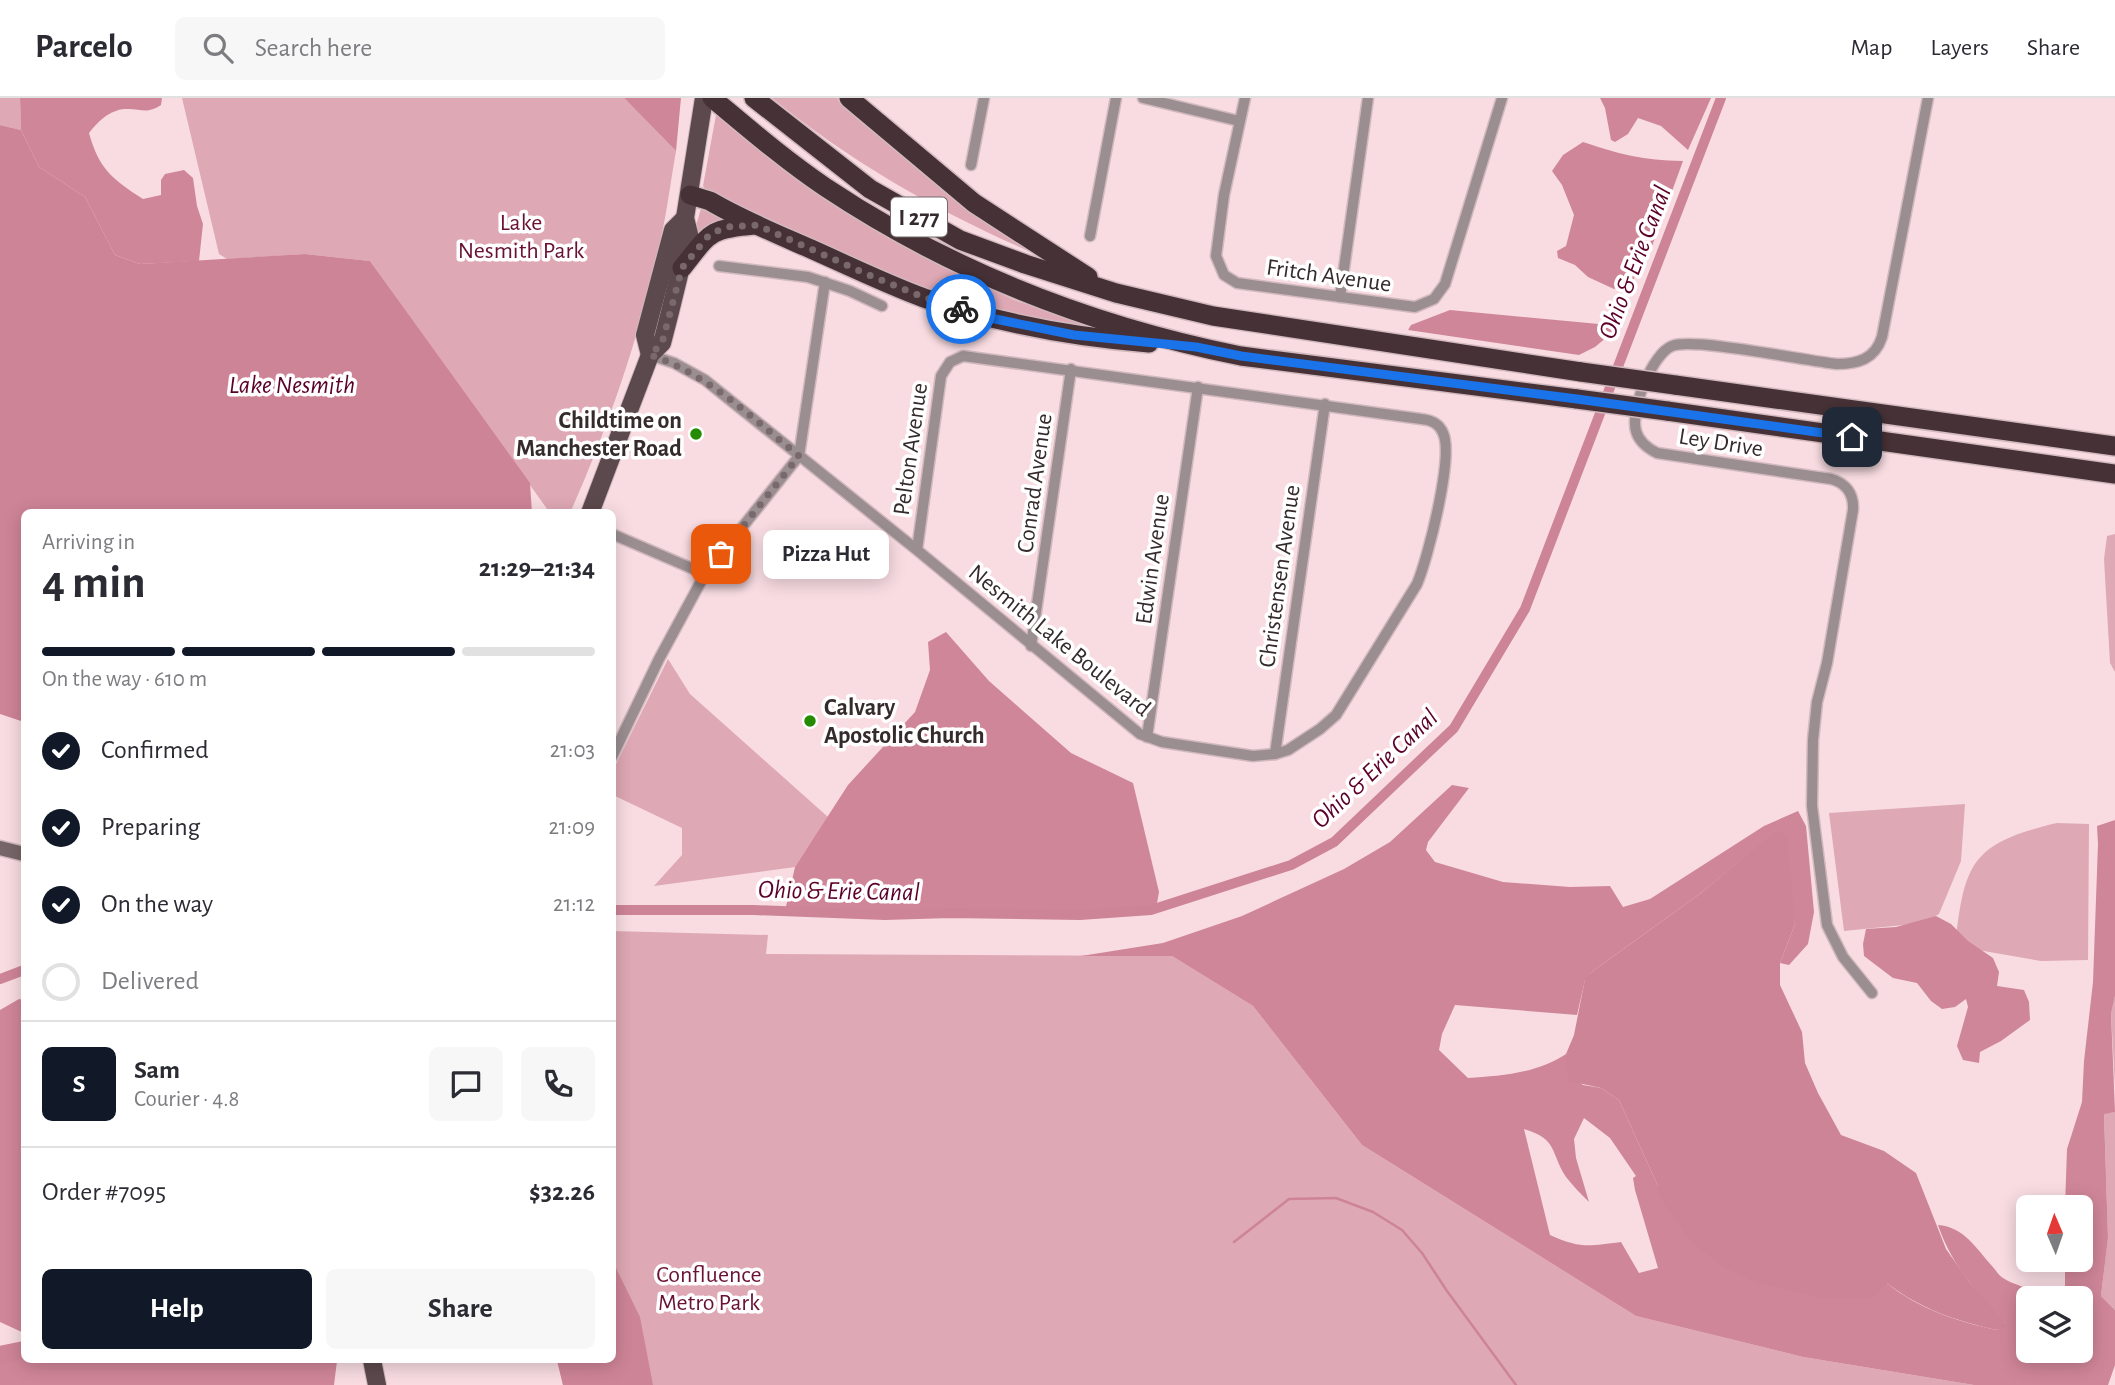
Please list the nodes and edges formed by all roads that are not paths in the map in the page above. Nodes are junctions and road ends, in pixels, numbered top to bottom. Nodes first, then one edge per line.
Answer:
1 (704, 98) edge
2 (712, 98) edge
3 (754, 98) edge
4 (849, 98) edge
5 (984, 98) edge
6 (1116, 98) edge
7 (1143, 98) edge
8 (1245, 98) edge
9 (1368, 98) edge
10 (1502, 98) edge
11 (1928, 98) edge
12 (1239, 121) junction
13 (971, 165) dead end
14 (691, 195) junction
15 (685, 218) junction
16 (757, 225) junction
17 (1090, 236) dead end
18 (719, 266) dead end
19 (682, 268) junction
20 (825, 282) junction
21 (1109, 291) junction
22 (1340, 297) junction
23 (882, 306) dead end
24 (1196, 347) junction
25 (650, 355) junction
26 (1071, 369) junction
27 (1198, 387) junction
28 (1325, 404) junction
29 (2115, 446) edge
30 (799, 456) junction
31 (2115, 474) edge
32 (592, 509) edge
33 (616, 536) edge
34 (917, 550) junction
35 (705, 574) junction
36 (1031, 646) junction
37 (1147, 737) junction
38 (616, 749) edge
39 (1275, 754) junction
40 (0, 848) edge
41 (21, 853) edge
42 (1872, 993) dead end
43 (373, 1363) edge
44 (377, 1385) edge

1 - 14 main road
2 - 24 highway, I 277
3 - 21 highway, I 277
4 - 21 highway
5 - 13 street
6 - 17 street
7 - 12 street
8 - 12 street
9 - 22 street
10 - 22 street, Fritch Avenue
11 - 42 street, Ley Drive
12 - 22 street, Fritch Avenue
14 - 15 main road
14 - 16 highway
15 - 19 main road
15 - 25 main road
16 - 19 highway
16 - 24 highway
18 - 20 street
19 - 25 main road
20 - 23 street
20 - 30 street
21 - 29 highway, I 277, bridge
24 - 31 highway, I 277, bridge
25 - 30 street, Nesmith Lake Boulevard
25 - 32 main road
26 - 27 street
26 - 34 street, Pelton Avenue
26 - 36 street, Conrad Avenue
27 - 28 street
27 - 37 street, Edwin Avenue
28 - 39 street, Christensen Avenue
28 - 39 street, Nesmith Lake Boulevard
30 - 34 street, Nesmith Lake Boulevard
30 - 35 street
33 - 35 street
34 - 36 street, Nesmith Lake Boulevard
35 - 38 street
36 - 37 street, Nesmith Lake Boulevard
37 - 39 street, Nesmith Lake Boulevard
40 - 41 street
43 - 44 main road

